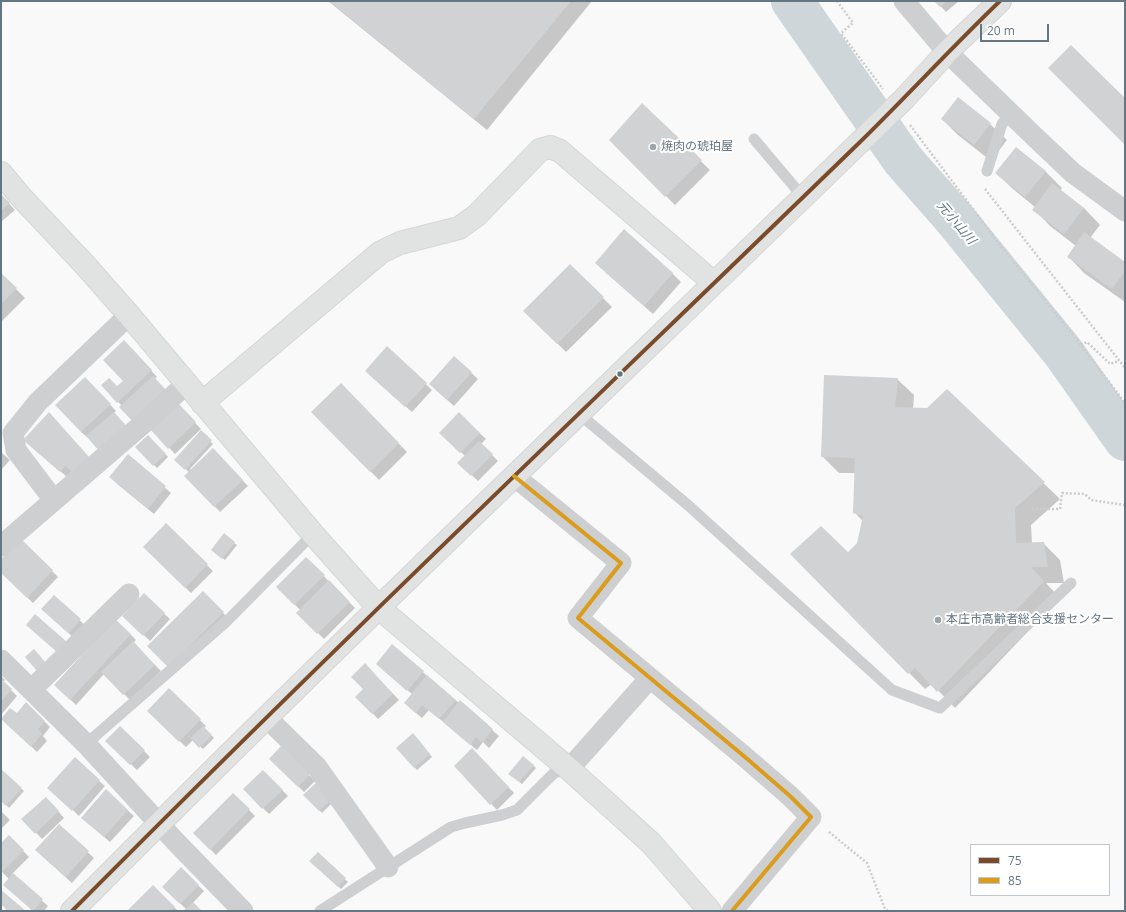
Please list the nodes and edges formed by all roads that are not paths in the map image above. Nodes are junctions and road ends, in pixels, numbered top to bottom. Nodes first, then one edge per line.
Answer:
1 (904, 1) edge
2 (1000, 1) edge
3 (947, 52) junction
4 (1010, 114) junction
5 (754, 139) dead end
6 (987, 171) road end
7 (1, 173) edge
8 (803, 197) junction
9 (1125, 211) edge
10 (714, 283) junction
11 (129, 315) junction
12 (186, 384) junction
13 (202, 403) junction
14 (578, 413) junction
15 (514, 476) junction
16 (54, 499) junction
17 (313, 534) junction
18 (1, 546) edge
19 (1071, 583) dead end
20 (128, 594) dead end
21 (379, 608) junction
22 (1, 660) edge
23 (650, 678) junction
24 (31, 690) junction
25 (267, 718) junction
26 (86, 744) junction
27 (569, 769) junction
28 (159, 824) junction
29 (388, 867) junction
30 (72, 911) edge
31 (243, 911) edge
32 (320, 911) edge
33 (710, 911) edge
34 (732, 911) edge

1 - 3 street
2 - 3 street
3 - 4 street
3 - 8 street, bridge
4 - 6 lane
4 - 9 street
5 - 8 lane
7 - 11 street
8 - 10 street
10 - 13 street
10 - 14 street
11 - 12 street
11 - 16 street
12 - 13 street
12 - 16 street
13 - 17 street
14 - 15 street
14 - 19 lane
15 - 21 street
15 - 23 street
16 - 18 street
17 - 21 street
17 - 26 lane
20 - 24 street
21 - 25 street
21 - 27 street
22 - 24 street
23 - 27 street
23 - 34 street
24 - 26 street
25 - 28 street
25 - 29 street
26 - 28 street
27 - 29 lane
27 - 33 street
28 - 30 street
28 - 31 street
29 - 32 lane

